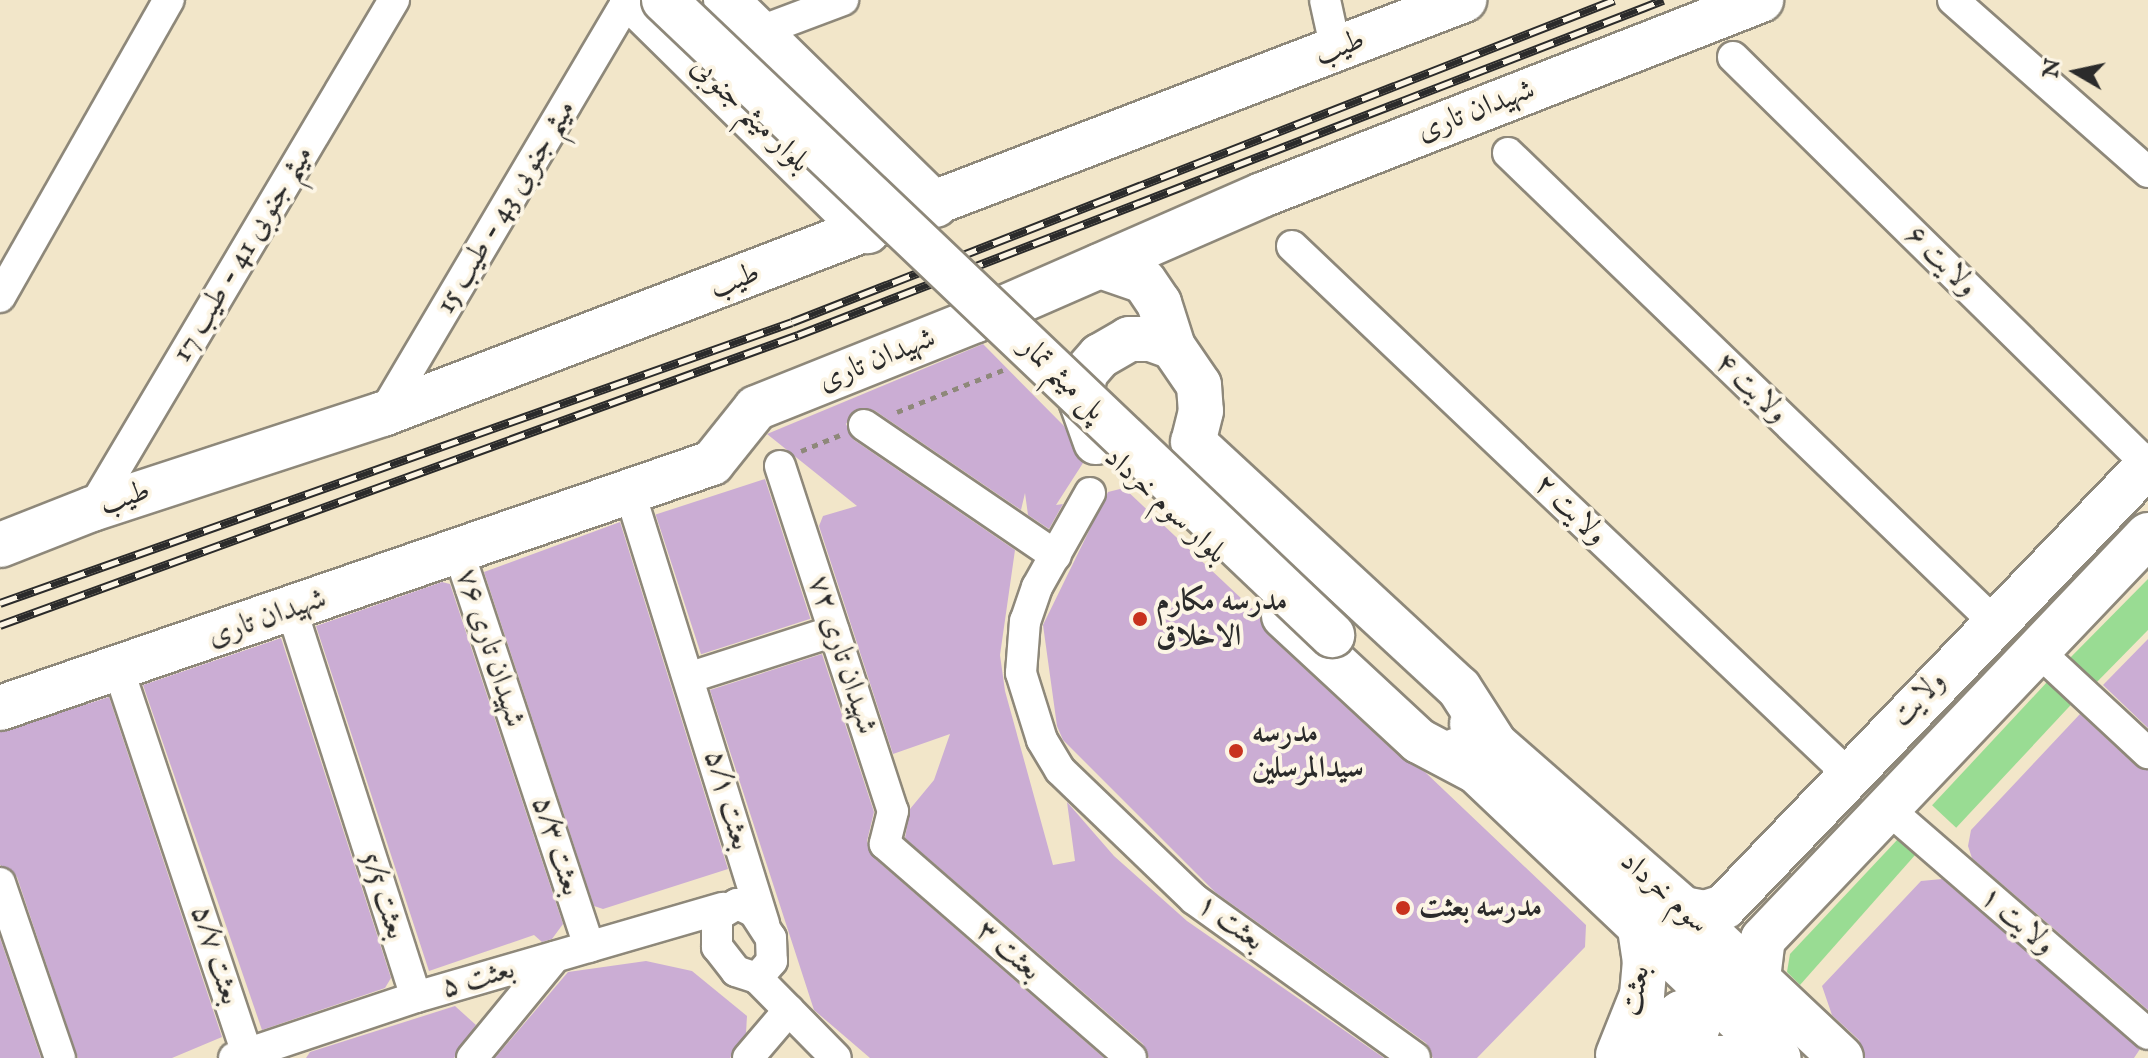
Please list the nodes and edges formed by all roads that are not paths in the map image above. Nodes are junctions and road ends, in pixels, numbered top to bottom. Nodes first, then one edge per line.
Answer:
1 (169, 0) edge
2 (394, 0) edge
3 (630, 0) edge
4 (664, 0) edge
5 (701, 0) edge
6 (726, 0) edge
7 (843, 0) edge
8 (1325, 0) edge
9 (1464, 0) edge
10 (1761, 0) edge
11 (1953, 0) edge
12 (1408, 12) edge
13 (758, 32) junction
14 (1336, 50) junction
15 (1733, 57) dead end
16 (851, 120) junction
17 (1508, 153) dead end
18 (804, 166) junction
19 (2148, 172) edge
20 (935, 205) junction
21 (1189, 227) junction
22 (867, 231) junction
23 (1292, 246) dead end
24 (1100, 266) junction
25 (0, 297) edge
26 (1159, 303) junction
27 (976, 320) junction
28 (1179, 354) junction
29 (383, 414) junction
30 (864, 425) dead end
31 (1096, 442) junction
32 (2148, 465) edge
33 (780, 466) dead end
34 (630, 493) junction
35 (1090, 493) dead end
36 (92, 509) junction
37 (2148, 535) edge
38 (0, 545) edge
39 (458, 550) junction
40 (1056, 556) junction
41 (292, 611) junction
42 (1341, 622) junction
43 (1994, 622) junction
44 (834, 631) junction
45 (2036, 649) junction
46 (118, 668) junction
47 (691, 677) junction
48 (0, 708) edge
49 (522, 746) joint
50 (1478, 751) junction
51 (2148, 753) edge
52 (1848, 774) junction
53 (1887, 808) junction
54 (885, 844) joint
55 (5, 897) edge
56 (723, 908) junction
57 (1704, 908) junction
58 (1639, 922) junction
59 (764, 924) junction
60 (589, 947) junction
61 (555, 957) junction
62 (1761, 958) junction
63 (757, 978) junction
64 (1697, 983) joint
65 (416, 997) junction
66 (789, 1010) junction
67 (2148, 1034) edge
68 (241, 1056) edge
69 (60, 1058) edge
70 (472, 1058) edge
71 (748, 1058) edge
72 (836, 1058) edge
73 (1131, 1058) edge
74 (1415, 1058) edge
75 (1618, 1058) edge
76 (1673, 1058) edge
77 (1706, 1058) edge
78 (1762, 1058) edge
79 (1778, 1058) edge
80 (1841, 1058) edge

1 - 25 street
2 - 36 street, میثم جنوبی 41 - طیب 17
3 - 18 main road, بلوار میثم جنوبی
3 - 29 street, میثم جنوبی 43 - طیب 15
4 - 42 main road, پل میثم تمار, bridge
5 - 42 main road, پل میثم تمار
6 - 13 main road
7 - 13 street
8 - 14 street
9 - 12 main road, طیب
10 - 21 main road, شهیدان تاری
11 - 19 street
12 - 14 main road, طیب
13 - 16 main road
14 - 20 main road, طیب
15 - 32 street, ولایت ۶
16 - 18 main road
16 - 20 main road
17 - 43 street, ولایت ۴
18 - 22 main road, بلوار میثم جنوبی
20 - 22 main road, طیب
21 - 24 main road, شهیدان تاری
21 - 26 main road
22 - 29 main road, طیب
23 - 52 street, ولایت ۲
24 - 26 main road
24 - 27 main road, شهیدان تاری
26 - 28 main road
27 - 31 main road, بلوار سوم خرداد
27 - 34 main road, شهیدان تاری
28 - 31 main road
28 - 50 main road, بلوار سوم خرداد
29 - 36 main road, طیب
30 - 40 street
31 - 50 main road, بلوار سوم خرداد
32 - 43 main road, ولایت
33 - 44 street, شهیدان تاری ۷۲
34 - 39 main road, شهیدان تاری
34 - 47 street, بعثت ۵/۱
35 - 40 street, بعثت ۱
36 - 38 main road, طیب
37 - 45 main road, ولایت
39 - 41 main road, شهیدان تاری
39 - 49 street, شهیدان تاری ۷۶
40 - 74 street, بعثت ۱
41 - 46 main road, شهیدان تاری
41 - 65 street, بعثت 5/5
42 - 50 main road, پل میثم تمار
43 - 52 main road, ولایت
44 - 47 street
44 - 54 street, شهیدان تاری ۷۲
45 - 51 street
45 - 53 main road, ولایت
46 - 48 main road, شهیدان تاری
46 - 68 street, بعثت ۵/۷
47 - 59 street, بعثت ۵/۱
49 - 60 street, بعثت ۵/۳
50 - 57 main road, سوم خرداد
50 - 58 main road, بلوار سوم خرداد
52 - 57 main road, ولایت
53 - 62 main road, ولایت
53 - 67 street, ولایت ۱
54 - 73 street, بعثت ۳
55 - 69 street
56 - 59 street
56 - 60 street, بعثت ۵
56 - 63 street
57 - 62 main road, سوم خرداد
58 - 64 main road, بلوار سوم خرداد
58 - 75 main road, بعثت
59 - 63 street
60 - 61 street, بعثت ۵
61 - 65 street, بعثت ۵
61 - 70 street
62 - 80 main road
63 - 66 street
64 - 79 main road, سوم خرداد
65 - 68 street, بعثت ۵
66 - 71 street
66 - 72 street
75 - 76 main road
77 - 78 main road

